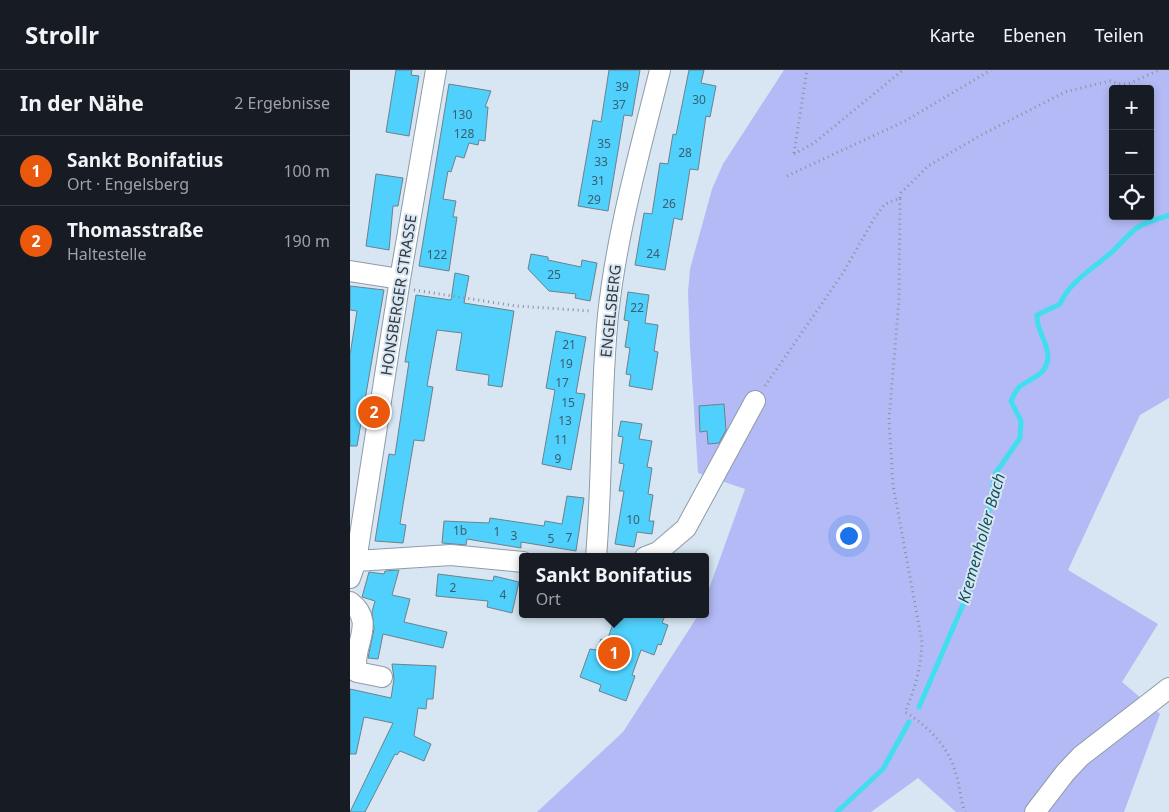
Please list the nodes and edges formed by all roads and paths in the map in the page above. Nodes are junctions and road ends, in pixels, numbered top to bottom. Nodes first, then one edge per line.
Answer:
1 (436, 70) edge
2 (660, 70) edge
3 (807, 70) edge
4 (903, 70) edge
5 (991, 70) edge
6 (1159, 70) edge
7 (788, 176) dead end
8 (900, 198) junction
9 (350, 271) edge
10 (399, 283) junction
11 (576, 309) dead end
12 (755, 401) joint
13 (596, 553) edge
14 (655, 553) edge
15 (519, 562) edge
16 (353, 570) edge
17 (350, 602) edge
18 (382, 677) dead end
19 (1169, 688) edge
20 (965, 812) edge
21 (1035, 812) edge

1 - 10 street, HONSBERGER STRASSE
2 - 13 street, ENGELSBERG
3 - 4 path
5 - 7 path
6 - 8 path
8 - 12 path
8 - 20 path
9 - 10 street
10 - 11 path
10 - 16 street, HONSBERGER STRASSE
12 - 14 street
15 - 16 street
17 - 18 street
19 - 21 street

